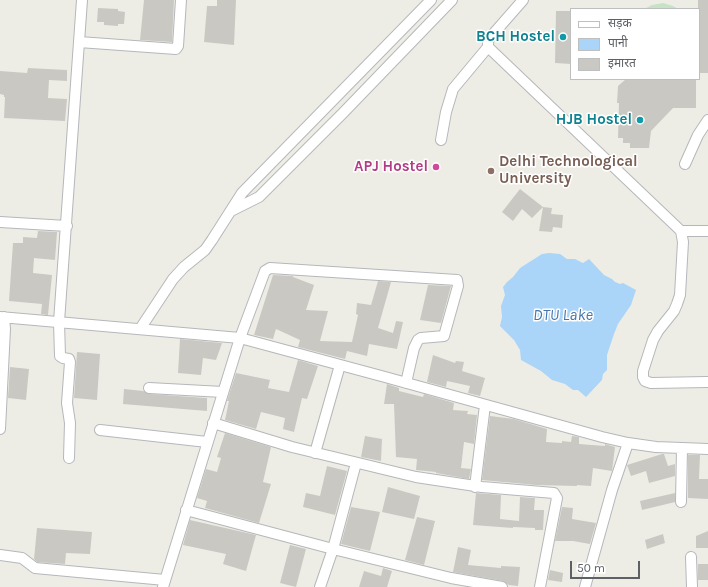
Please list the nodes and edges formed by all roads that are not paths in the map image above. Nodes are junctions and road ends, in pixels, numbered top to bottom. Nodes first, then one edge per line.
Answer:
1 (82, 0) edge
2 (181, 0) edge
3 (430, 0) edge
4 (452, 0) edge
5 (523, 0) edge
6 (79, 42) junction
7 (488, 47) junction
8 (708, 120) edge
9 (441, 140) dead end
10 (685, 164) dead end
11 (231, 211) junction
12 (0, 222) edge
13 (66, 226) junction
14 (708, 230) edge
15 (681, 231) junction
16 (2, 317) edge
17 (59, 322) junction
18 (140, 329) junction
19 (240, 338) junction
20 (340, 365) junction
21 (708, 382) edge
22 (406, 383) junction
23 (149, 388) dead end
24 (223, 392) junction
25 (485, 405) junction
26 (213, 423) junction
27 (0, 429) edge
28 (100, 430) dead end
29 (207, 442) junction
30 (628, 443) junction
31 (682, 448) junction
32 (708, 449) edge
33 (316, 453) junction
34 (69, 458) dead end
35 (356, 463) junction
36 (476, 487) junction
37 (682, 502) dead end
38 (186, 510) junction
39 (333, 549) junction
40 (0, 555) edge
41 (691, 557) dead end
42 (164, 583) edge
43 (320, 587) edge
44 (502, 587) edge
45 (540, 587) edge
46 (585, 587) edge
47 (692, 587) edge

1 - 6 street
2 - 6 street
3 - 11 street
4 - 11 street
5 - 7 street
6 - 13 street
7 - 9 street
7 - 15 street
8 - 10 street
11 - 18 street
12 - 13 street
13 - 17 street
14 - 15 street
15 - 21 street
16 - 17 street
16 - 27 street
17 - 18 street
17 - 34 street
18 - 19 street
19 - 20 street
19 - 22 street
19 - 24 street
20 - 22 street
20 - 33 street
22 - 25 street
23 - 24 street
24 - 26 street
25 - 30 street
25 - 36 street
26 - 29 street
26 - 33 street
28 - 29 street
29 - 38 street
30 - 31 street
30 - 46 street
31 - 32 street
31 - 37 street
33 - 35 street
35 - 36 street
35 - 39 street
36 - 45 street
38 - 39 street
38 - 42 street
39 - 43 street
39 - 44 street
40 - 42 street
41 - 47 street

